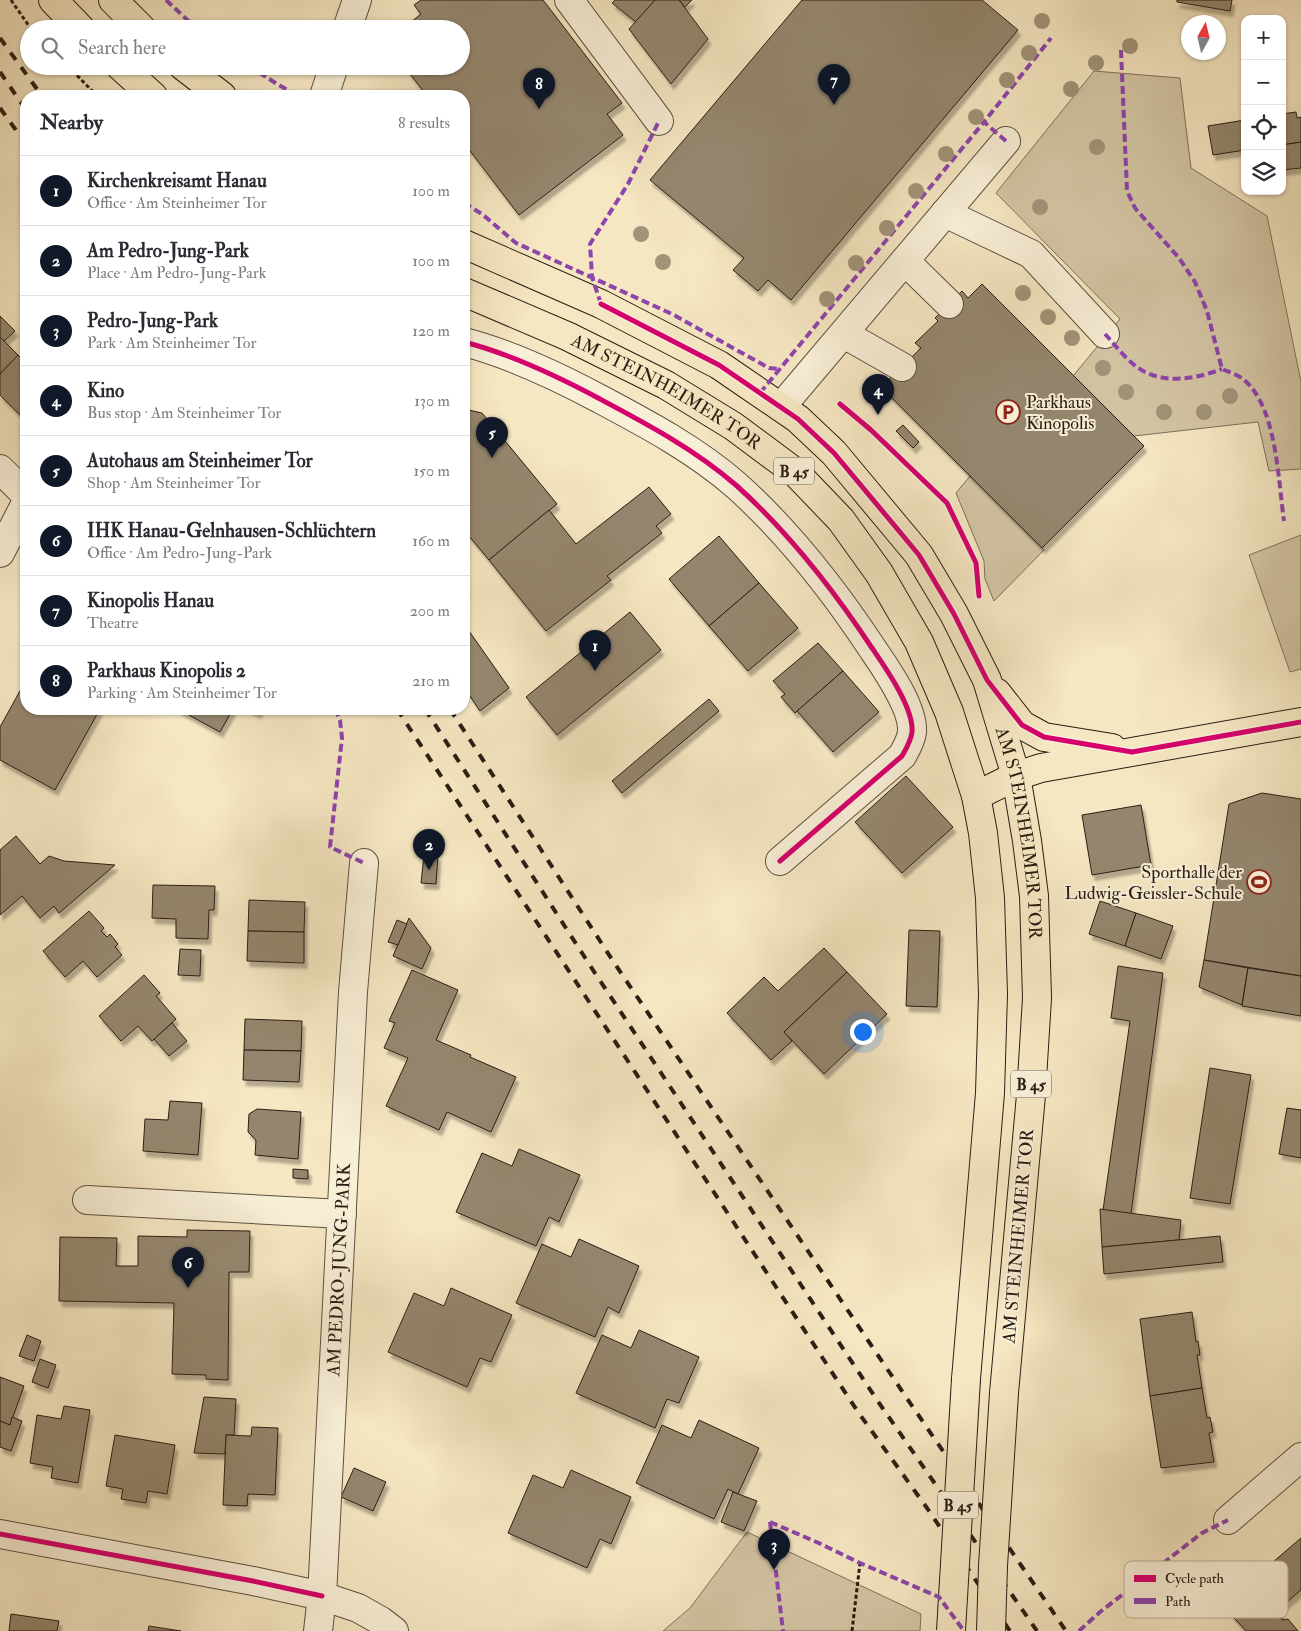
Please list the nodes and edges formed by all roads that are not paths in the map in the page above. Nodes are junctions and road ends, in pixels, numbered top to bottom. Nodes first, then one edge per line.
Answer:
1 (53, 0) edge
2 (113, 0) edge
3 (357, 0) edge
4 (569, 0) edge
5 (73, 20) edge
6 (133, 20) edge
7 (350, 20) edge
8 (130, 75) edge
9 (193, 75) edge
10 (331, 75) edge
11 (147, 90) edge
12 (214, 90) edge
13 (326, 90) edge
14 (659, 121) dead end
15 (1006, 141) dead end
16 (945, 213) junction
17 (470, 247) edge
18 (905, 261) junction
19 (470, 295) edge
20 (949, 304) dead end
21 (844, 334) junction
22 (1105, 334) dead end
23 (470, 344) edge
24 (902, 367) dead end
25 (781, 407) junction
26 (0, 469) edge
27 (20, 489) edge
28 (20, 515) edge
29 (0, 553) edge
30 (987, 680) junction
31 (1301, 722) edge
32 (1132, 752) junction
33 (1016, 776) junction
34 (976, 796) junction
35 (780, 861) dead end
36 (364, 863) dead end
37 (87, 1200) dead end
38 (342, 1214) junction
39 (1301, 1457) edge
40 (1228, 1520) dead end
41 (0, 1534) edge
42 (322, 1596) junction
43 (318, 1631) edge
44 (394, 1631) edge
45 (951, 1631) edge
46 (991, 1631) edge

1 - 5 main road
2 - 6 main road
3 - 7 street
4 - 14 street
8 - 11 main road
9 - 12 main road
10 - 13 street
15 - 16 street
16 - 18 street
16 - 22 street
17 - 25 main road, AM STEINHEIMER TOR / B 45
18 - 20 street
18 - 21 street
19 - 34 main road, AM STEINHEIMER TOR / B 45
21 - 24 street
21 - 25 street
23 - 35 street, AM STEINHEIMER TOR
25 - 30 main road, AM STEINHEIMER TOR / B 45
26 - 27 street
28 - 29 street
30 - 32 main road
30 - 33 main road, AM STEINHEIMER TOR / B 45
31 - 32 main road
32 - 33 main road
33 - 34 main road
33 - 46 main road, AM STEINHEIMER TOR / B 45, bridge
34 - 45 main road, AM STEINHEIMER TOR / B 45, bridge
36 - 38 street, AM PEDRO-JUNG-PARK
37 - 38 street
38 - 42 street, AM PEDRO-JUNG-PARK
39 - 40 street
41 - 42 street
42 - 43 street, AM PEDRO-JUNG-PARK
42 - 44 street

